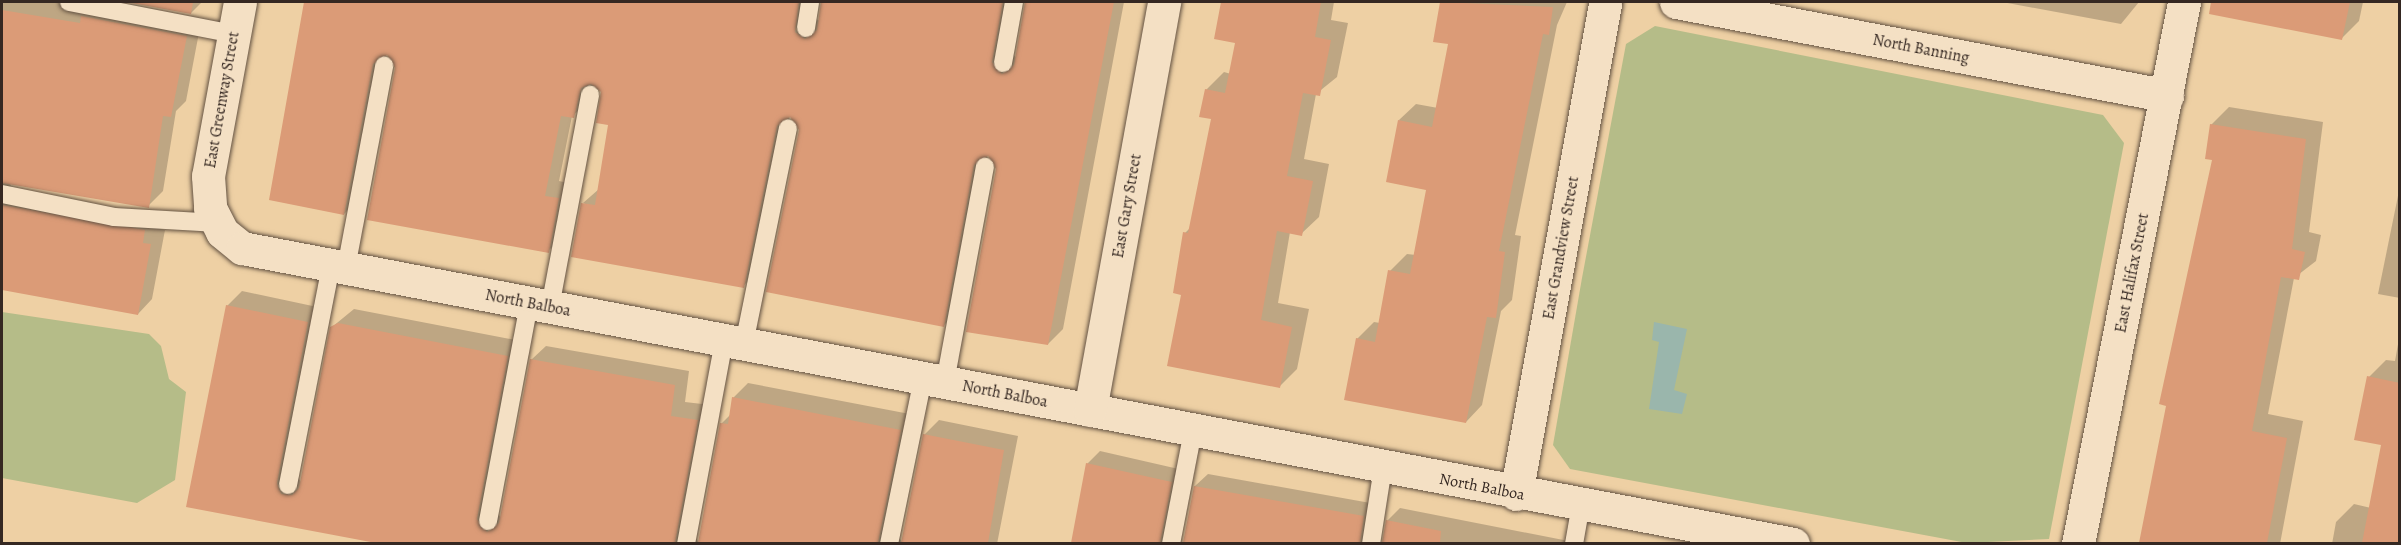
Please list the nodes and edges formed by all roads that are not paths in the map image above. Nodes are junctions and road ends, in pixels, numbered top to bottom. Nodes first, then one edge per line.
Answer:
1 (69, 2) edge
2 (240, 2) edge
3 (810, 2) edge
4 (1014, 2) edge
5 (1164, 2) edge
6 (1605, 2) edge
7 (1676, 2) edge
8 (2184, 2) edge
9 (806, 28) dead end
10 (234, 34) junction
11 (1003, 63) dead end
12 (384, 66) dead end
13 (590, 95) dead end
14 (2167, 96) junction
15 (788, 128) dead end
16 (985, 167) dead end
17 (2, 194) edge
18 (220, 228) junction
19 (338, 266) junction
20 (539, 305) junction
21 (734, 342) junction
22 (934, 380) junction
23 (1090, 410) junction
24 (1193, 431) junction
25 (1383, 467) junction
26 (288, 485) dead end
27 (1516, 494) junction
28 (1581, 505) junction
29 (488, 521) dead end
30 (1760, 540) edge
31 (686, 543) edge
32 (889, 543) edge
33 (1171, 543) edge
34 (1371, 543) edge
35 (1574, 543) edge
36 (1793, 543) edge
37 (2078, 543) edge

1 - 10 lane
2 - 10 street, East Greenway Street
3 - 9 lane
4 - 11 lane
5 - 23 street, East Gary Street
6 - 27 street, East Grandview Street
7 - 14 street, North Banning
8 - 14 street, East Halifax Street
10 - 18 street, East Greenway Street
12 - 19 lane
13 - 20 lane
14 - 37 street, East Halifax Street
15 - 21 lane
16 - 22 lane
17 - 18 lane
18 - 19 street, North Balboa
19 - 20 street, North Balboa
19 - 26 lane
20 - 21 street, North Balboa
20 - 29 lane
21 - 22 street, North Balboa
21 - 31 lane
22 - 23 street, North Balboa
22 - 32 lane
23 - 24 street, North Balboa
24 - 25 street, North Balboa
24 - 33 lane
25 - 27 street, North Balboa
25 - 34 lane
27 - 28 street, North Balboa
28 - 30 street, North Balboa
28 - 35 lane
30 - 36 street, North Balboa

